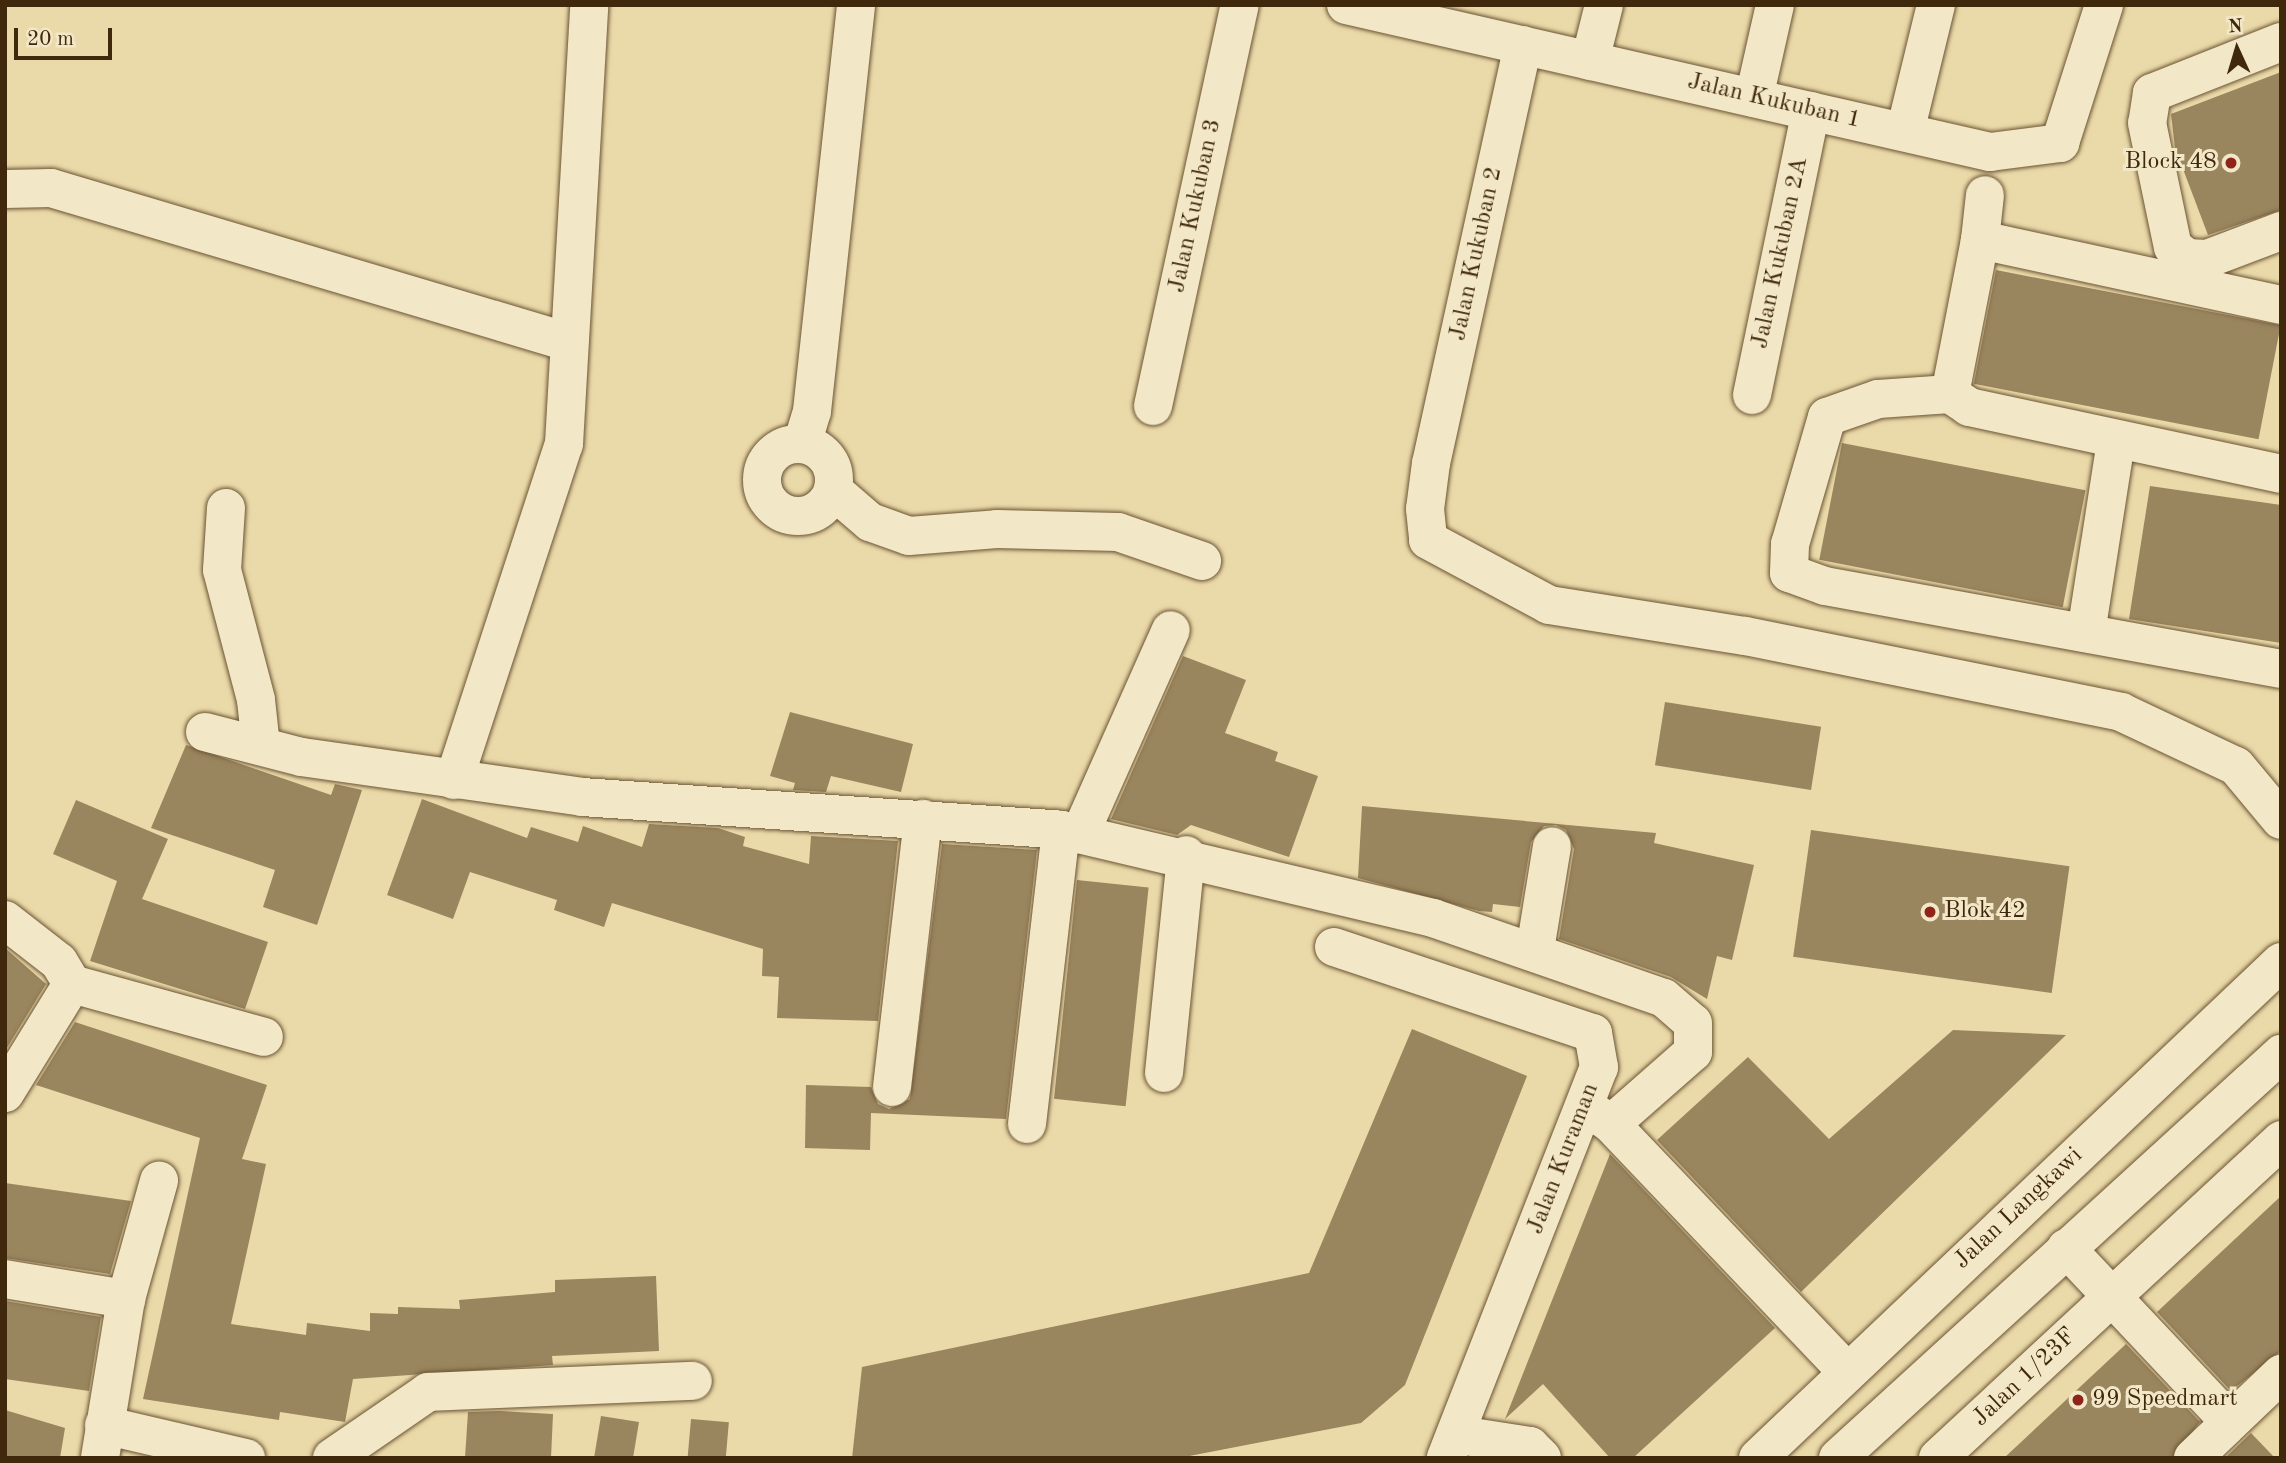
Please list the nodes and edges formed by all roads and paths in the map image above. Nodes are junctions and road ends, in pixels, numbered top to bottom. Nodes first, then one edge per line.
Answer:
1 (589, 5) edge
2 (856, 5) edge
3 (1240, 5) edge
4 (1346, 5) edge
5 (1604, 5) edge
6 (1775, 5) edge
7 (1936, 5) edge
8 (2104, 5) edge
9 (1437, 15) edge
10 (2281, 42) edge
11 (1522, 45) junction
12 (1590, 61) junction
13 (1754, 98) junction
14 (1811, 111) junction
15 (1905, 132) junction
16 (5, 189) edge
17 (1985, 195) dead end
18 (2281, 231) edge
19 (1980, 240) junction
20 (2281, 305) edge
21 (565, 341) junction
22 (1950, 394) junction
23 (1752, 395) dead end
24 (1153, 406) dead end
25 (2116, 442) junction
26 (802, 444) junction
27 (2281, 474) edge
28 (834, 492) junction
29 (226, 508) dead end
30 (1202, 561) dead end
31 (1171, 630) dead end
32 (2086, 634) junction
33 (2281, 669) edge
34 (205, 732) dead end
35 (261, 746) junction
36 (454, 780) junction
37 (923, 820) junction
38 (2281, 820) edge
39 (1070, 832) junction
40 (1552, 846) dead end
41 (1186, 855) junction
42 (5, 920) edge
43 (1465, 928) junction
44 (1334, 947) dead end
45 (1535, 950) junction
46 (2281, 962) edge
47 (1450, 982) junction
48 (72, 984) junction
49 (264, 1037) dead end
50 (2281, 1054) edge
51 (1164, 1073) dead end
52 (892, 1087) dead end
53 (5, 1093) edge
54 (1597, 1115) junction
55 (1027, 1124) dead end
56 (2281, 1140) edge
57 (159, 1181) dead end
58 (2066, 1248) junction
59 (5, 1279) edge
60 (2112, 1297) junction
61 (126, 1299) junction
62 (1847, 1372) junction
63 (2281, 1374) edge
64 (693, 1381) dead end
65 (2230, 1422) junction
66 (102, 1441) edge
67 (1452, 1446) edge
68 (246, 1458) edge
69 (332, 1458) edge
70 (1542, 1458) edge
71 (1758, 1458) edge
72 (1838, 1458) edge
73 (1938, 1458) edge
74 (2193, 1458) edge

1 - 21 street
2 - 26 street
3 - 24 street, Jalan Kukuban 3
4 - 9 street, Jalan Kukuban 1
5 - 12 street
6 - 13 street
7 - 15 street
8 - 15 street, Jalan Kukuban 1
9 - 11 street, Jalan Kukuban 1
10 - 18 street
11 - 12 street, Jalan Kukuban 1
11 - 38 street, Jalan Kukuban 2
12 - 13 street, Jalan Kukuban 1
13 - 14 street, Jalan Kukuban 1
14 - 15 street, Jalan Kukuban 1
14 - 23 street, Jalan Kukuban 2A
16 - 21 street
17 - 19 street
19 - 20 street
19 - 22 street
21 - 36 street
22 - 25 street
22 - 32 street
25 - 27 street
25 - 32 street
26 - 28 street
26 - 28 street
28 - 30 street
29 - 35 street
31 - 39 street
32 - 33 street
34 - 35 street
35 - 36 street
36 - 37 street
37 - 39 street
37 - 52 street
39 - 41 street
39 - 55 street
40 - 45 street
41 - 43 street
41 - 51 street
42 - 48 street
43 - 45 street
43 - 47 street
44 - 47 street, Jalan Kuraman
45 - 54 street
46 - 62 street, Jalan Langkawi
47 - 54 street, Jalan Kuraman
48 - 49 street
48 - 53 street
50 - 58 street
54 - 62 street
54 - 67 street, Jalan Kuraman
56 - 60 street, Jalan 1/23F
57 - 61 street
58 - 60 street
58 - 72 street
59 - 61 street
60 - 65 street
60 - 73 street, Jalan 1/23F
61 - 66 street
62 - 71 street, Jalan Langkawi
63 - 65 street
64 - 69 street
65 - 74 street
66 - 68 street
67 - 70 street

